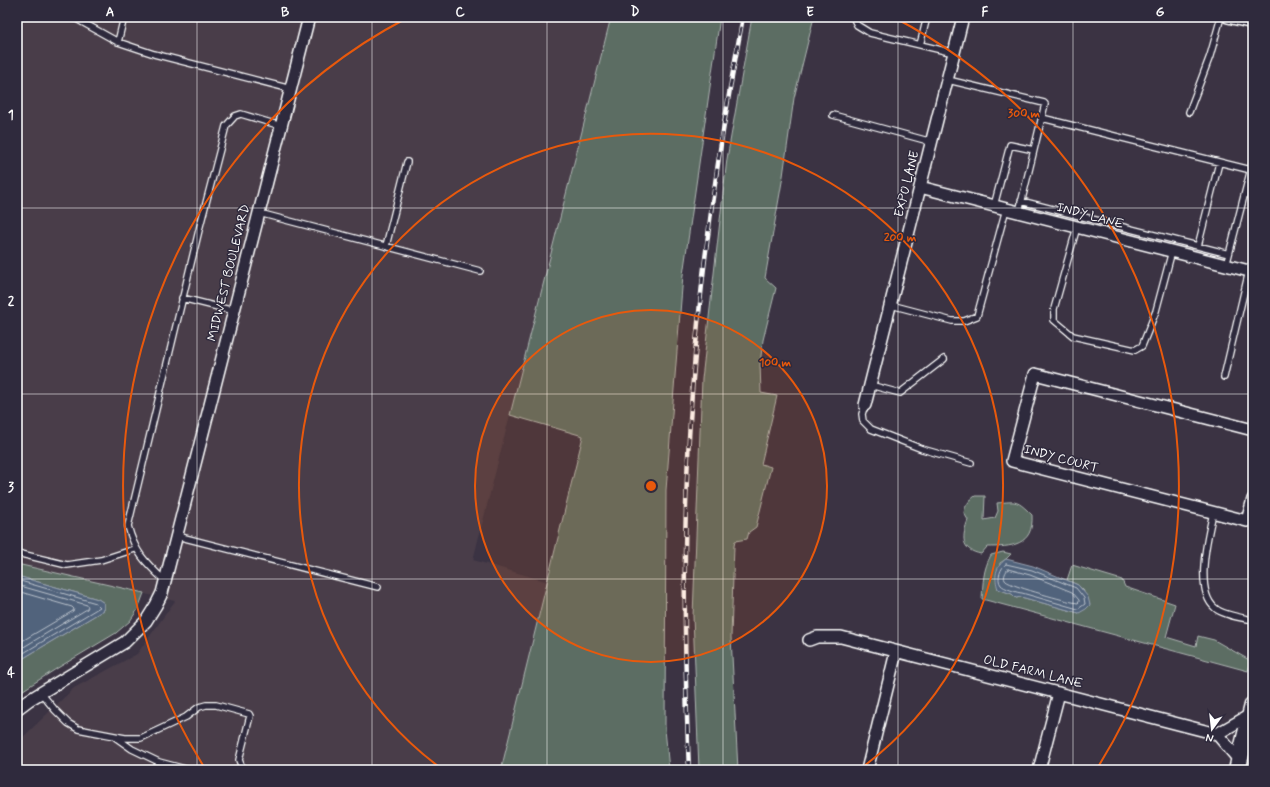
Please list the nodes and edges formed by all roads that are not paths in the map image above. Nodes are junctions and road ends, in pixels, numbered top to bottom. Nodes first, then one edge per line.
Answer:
1 (73, 17) edge
2 (124, 17) edge
3 (309, 17) edge
4 (853, 17) edge
5 (927, 17) edge
6 (964, 17) edge
7 (1221, 17) edge
8 (1228, 17) edge
9 (1253, 23) edge
10 (118, 42) junction
11 (920, 45) junction
12 (954, 53) junction
13 (948, 80) junction
14 (291, 89) junction
15 (1189, 112) dead end
16 (833, 115) dead end
17 (1042, 118) junction
18 (281, 126) junction
19 (932, 142) junction
20 (1034, 150) junction
21 (1253, 161) edge
22 (407, 162) dead end
23 (1219, 163) junction
24 (1251, 170) junction
25 (920, 187) junction
26 (994, 206) junction
27 (1020, 206) junction
28 (1006, 209) junction
29 (259, 213) junction
30 (1077, 227) junction
31 (386, 246) junction
32 (1198, 246) junction
33 (1172, 251) junction
34 (1229, 254) junction
35 (1226, 266) junction
36 (480, 270) dead end
37 (1251, 272) edge
38 (182, 298) junction
39 (891, 305) junction
40 (234, 311) junction
41 (944, 359) dead end
42 (1224, 377) dead end
43 (870, 386) junction
44 (865, 405) joint
45 (1253, 430) edge
46 (971, 463) dead end
47 (1253, 499) edge
48 (1213, 513) junction
49 (177, 536) junction
50 (135, 549) junction
51 (17, 553) edge
52 (166, 581) junction
53 (378, 587) dead end
54 (1253, 620) edge
55 (809, 640) dead end
56 (896, 652) junction
57 (41, 693) junction
58 (1059, 693) junction
59 (17, 709) edge
60 (1252, 710) edge
61 (1217, 734) junction
62 (113, 736) junction
63 (1238, 765) edge
64 (189, 770) edge
65 (243, 770) edge
66 (867, 770) edge
67 (1039, 770) edge

1 - 10 lane
2 - 10 lane
3 - 14 street, MIDWEST BOULEVARD
4 - 11 lane
5 - 11 lane
6 - 12 street, EXPO LANE
7 - 15 lane
8 - 9 street
10 - 14 lane
11 - 12 lane
12 - 13 street, EXPO LANE
13 - 17 lane
13 - 19 street, EXPO LANE
14 - 18 street, MIDWEST BOULEVARD
16 - 19 lane
17 - 20 lane
17 - 23 lane
18 - 29 street, MIDWEST BOULEVARD
18 - 38 lane
19 - 25 street, EXPO LANE
20 - 26 lane
20 - 27 lane
21 - 24 lane
22 - 31 lane
23 - 24 lane
23 - 32 lane
24 - 34 lane
25 - 26 street, INDY LANE
25 - 39 street, EXPO LANE
26 - 28 street, INDY LANE
27 - 28 street, INDY LANE
27 - 30 street, INDY LANE
27 - 32 lane
28 - 39 lane
29 - 31 lane
29 - 40 street, MIDWEST BOULEVARD
30 - 33 street, INDY LANE
30 - 33 lane
31 - 36 lane
32 - 34 lane
33 - 35 street, INDY LANE
34 - 35 lane
35 - 37 street, INDY LANE
37 - 42 lane
38 - 40 lane
38 - 50 lane
39 - 43 street, EXPO LANE
40 - 49 street, MIDWEST BOULEVARD
41 - 43 lane
43 - 44 street, EXPO LANE
44 - 46 lane
45 - 48 street, INDY COURT
47 - 48 street, INDY COURT
48 - 54 lane
49 - 52 street, MIDWEST BOULEVARD
49 - 53 lane
50 - 51 lane
50 - 52 lane
52 - 57 street, MIDWEST BOULEVARD
55 - 56 street, OLD FARM LANE
56 - 58 street, OLD FARM LANE
56 - 66 street
57 - 59 street, MIDWEST BOULEVARD
57 - 62 lane
58 - 61 street, OLD FARM LANE
58 - 67 street
60 - 61 street
60 - 63 main road
61 - 63 street
62 - 64 lane
62 - 65 lane

